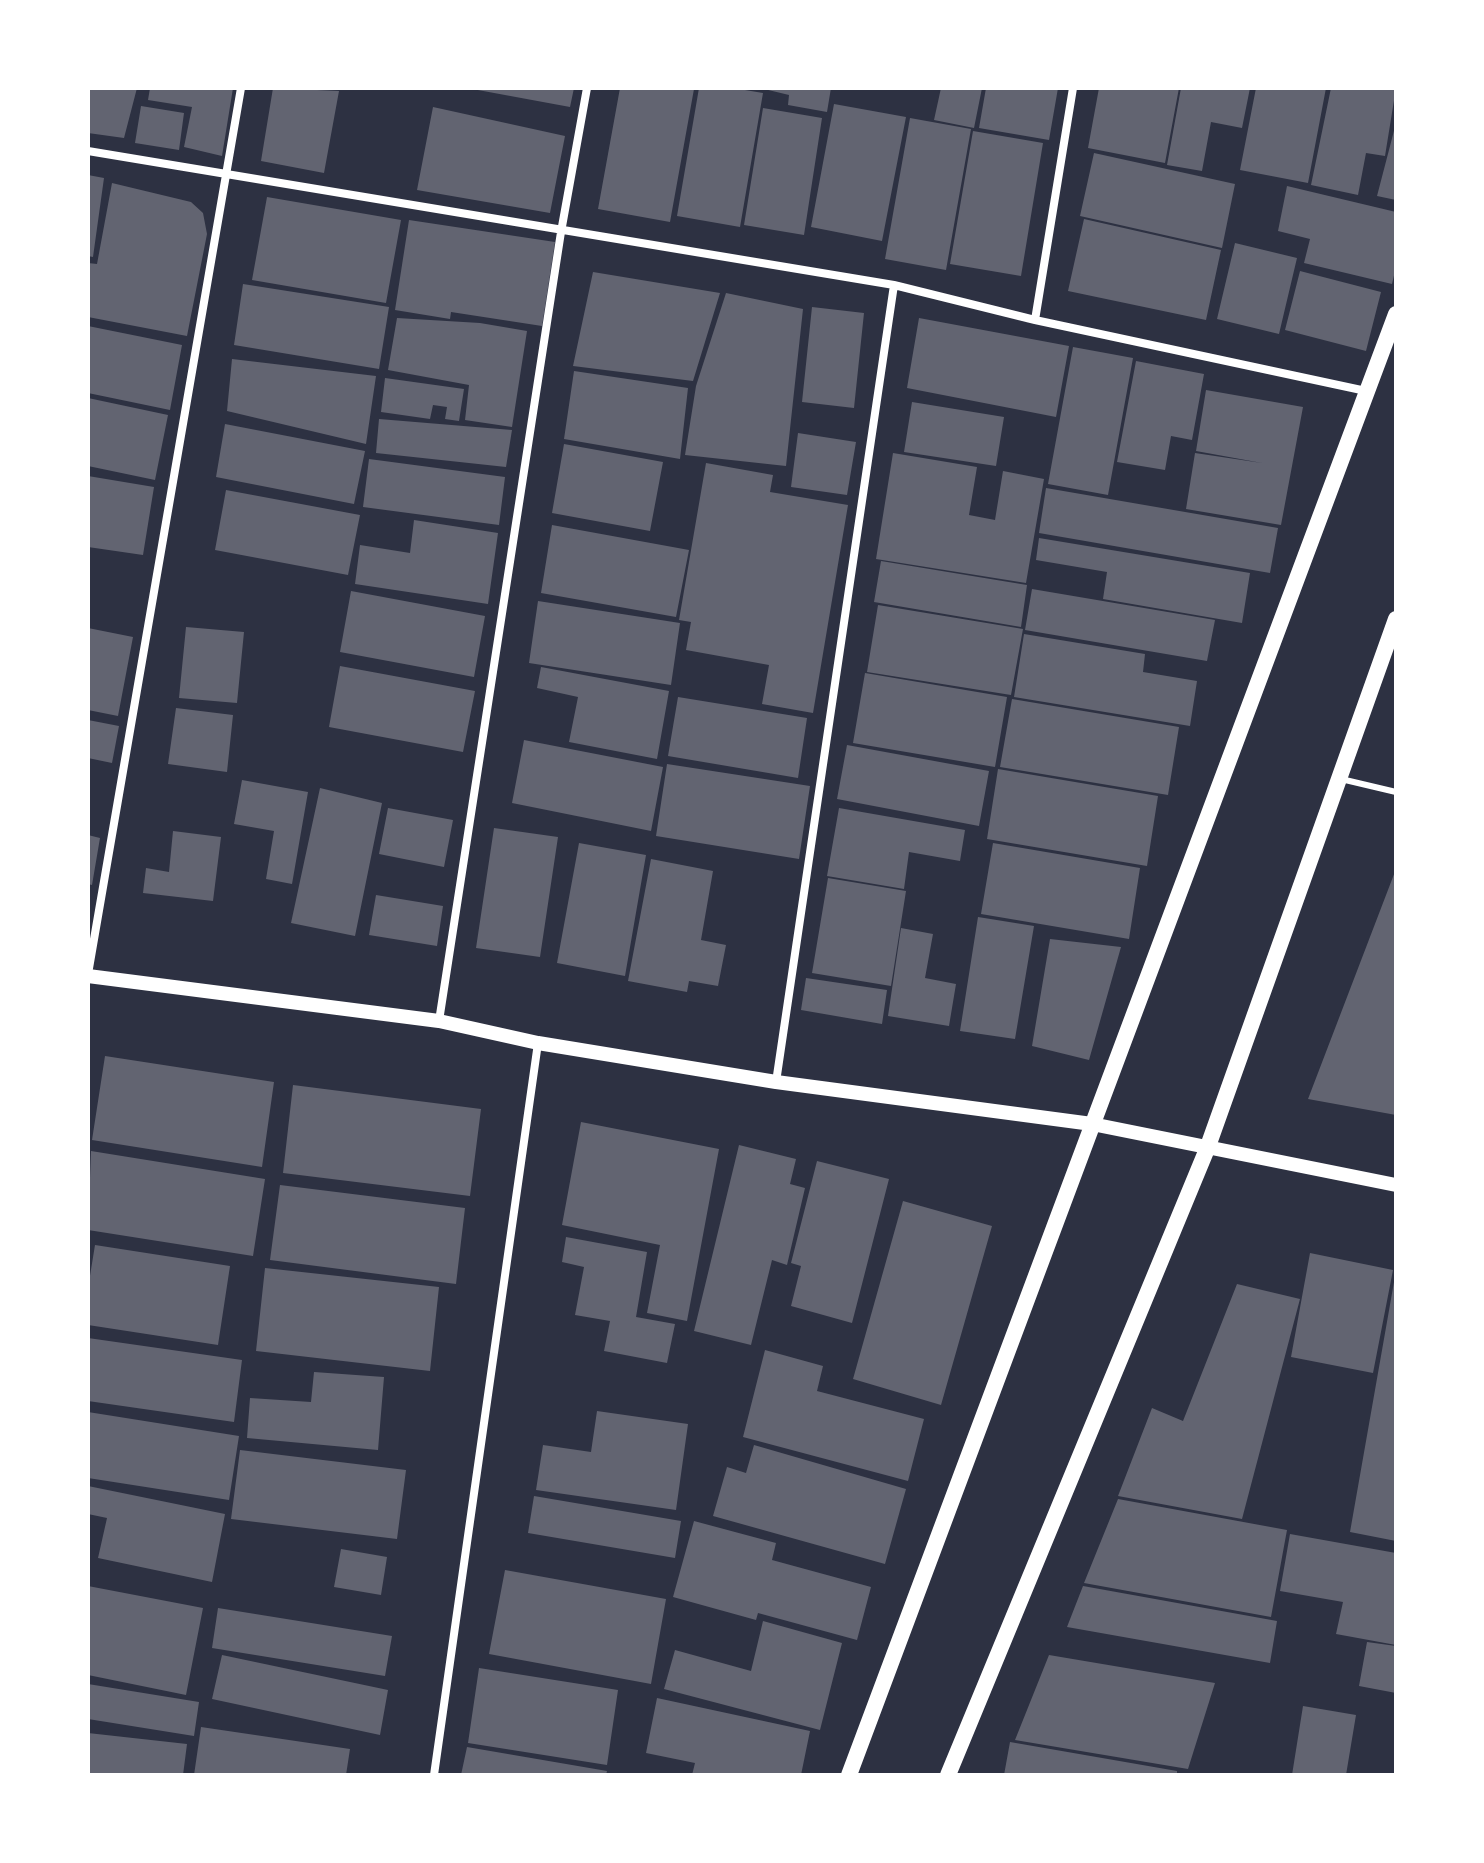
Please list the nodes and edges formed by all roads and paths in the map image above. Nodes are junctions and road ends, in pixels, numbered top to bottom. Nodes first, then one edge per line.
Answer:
1 (241, 88) edge
2 (587, 88) edge
3 (1073, 88) edge
4 (88, 151) edge
5 (228, 173) junction
6 (561, 232) junction
7 (894, 285) junction
8 (1396, 314) edge
9 (1035, 320) junction
10 (1366, 391) junction
11 (1396, 619) edge
12 (1339, 779) junction
13 (1396, 792) edge
14 (88, 975) edge
15 (439, 1021) junction
16 (538, 1043) junction
17 (776, 1082) junction
18 (1092, 1124) junction
19 (1207, 1149) junction
20 (1396, 1185) edge
21 (434, 1775) edge
22 (849, 1775) edge
23 (948, 1775) edge

1 - 5 street
2 - 6 street
3 - 9 street
4 - 5 street
5 - 6 street
5 - 14 street
6 - 7 street
6 - 15 street
7 - 9 street
7 - 17 street
8 - 10 main road
9 - 10 street
10 - 18 main road
11 - 12 main road
12 - 13 lane
12 - 19 main road
14 - 15 street
15 - 16 street
16 - 17 street
16 - 21 street
17 - 18 street
18 - 19 street
18 - 22 main road
19 - 20 street
19 - 23 main road

